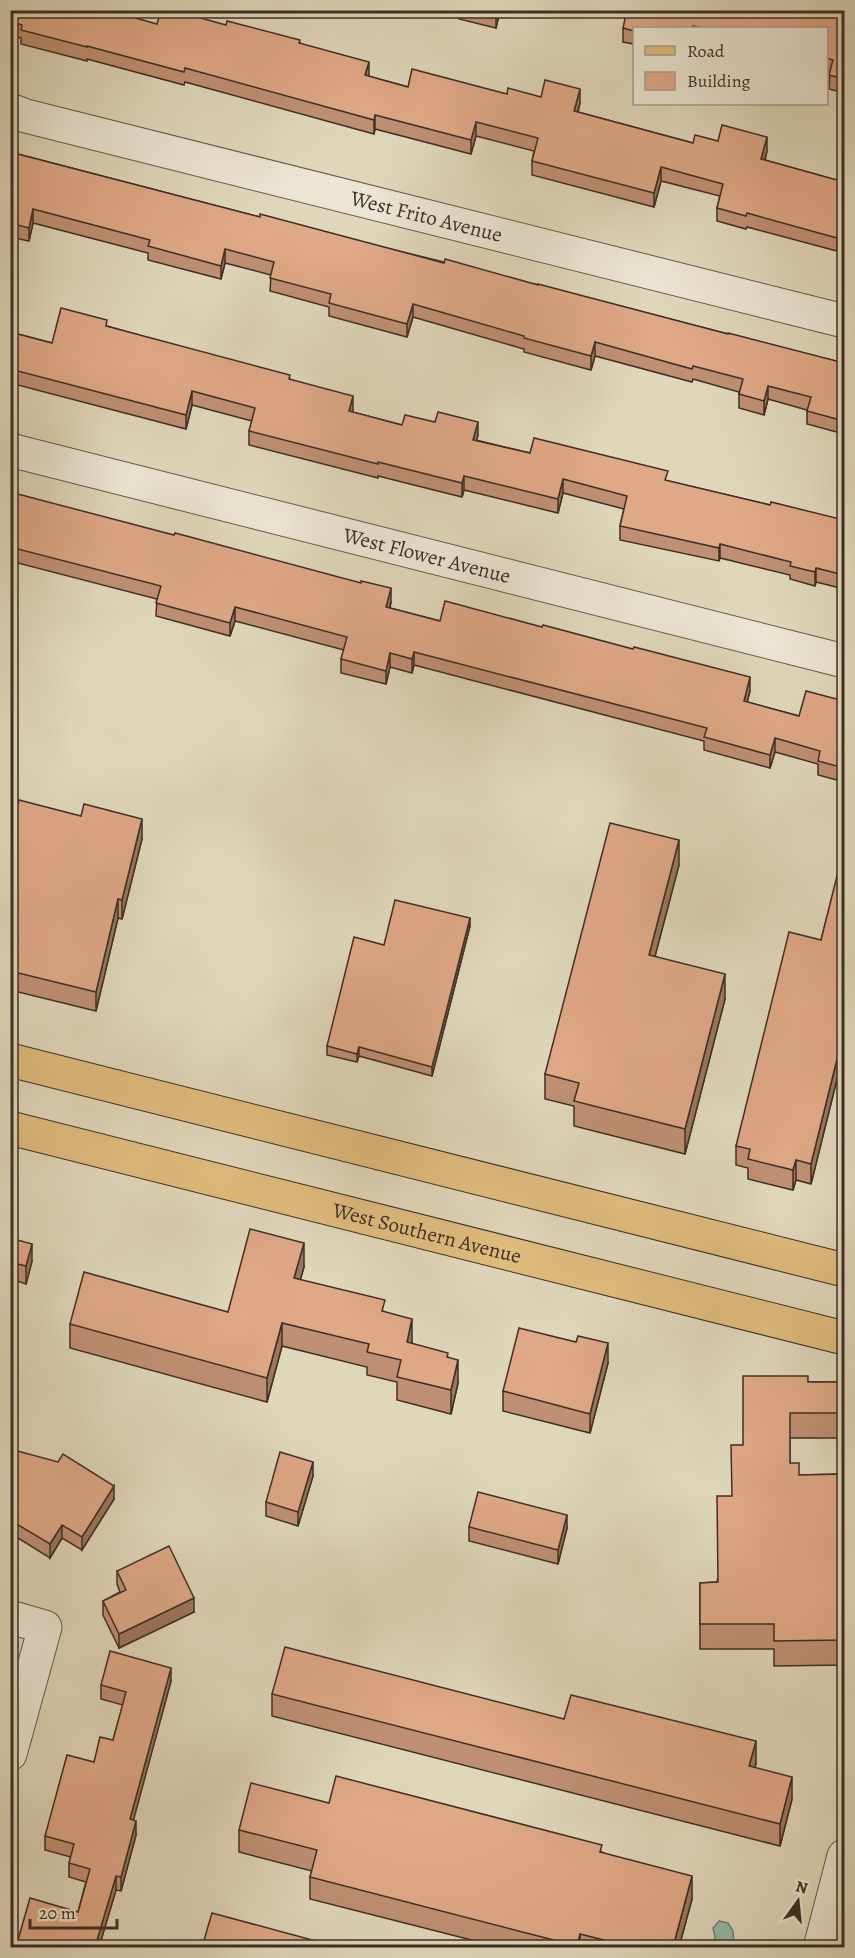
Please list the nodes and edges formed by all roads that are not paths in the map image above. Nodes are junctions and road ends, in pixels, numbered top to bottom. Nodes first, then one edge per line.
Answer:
1 (10, 110) edge
2 (844, 321) edge
3 (10, 450) edge
4 (844, 661) edge
5 (10, 1060) edge
6 (10, 1128) edge
7 (844, 1270) edge
8 (844, 1338) edge
9 (10, 1617) edge
10 (10, 1754) edge
11 (844, 1856) edge
12 (820, 1947) edge

1 - 2 street, West Frito Avenue
3 - 4 street, West Flower Avenue
5 - 7 main road
6 - 8 main road, West Southern Avenue
9 - 10 street
11 - 12 street

